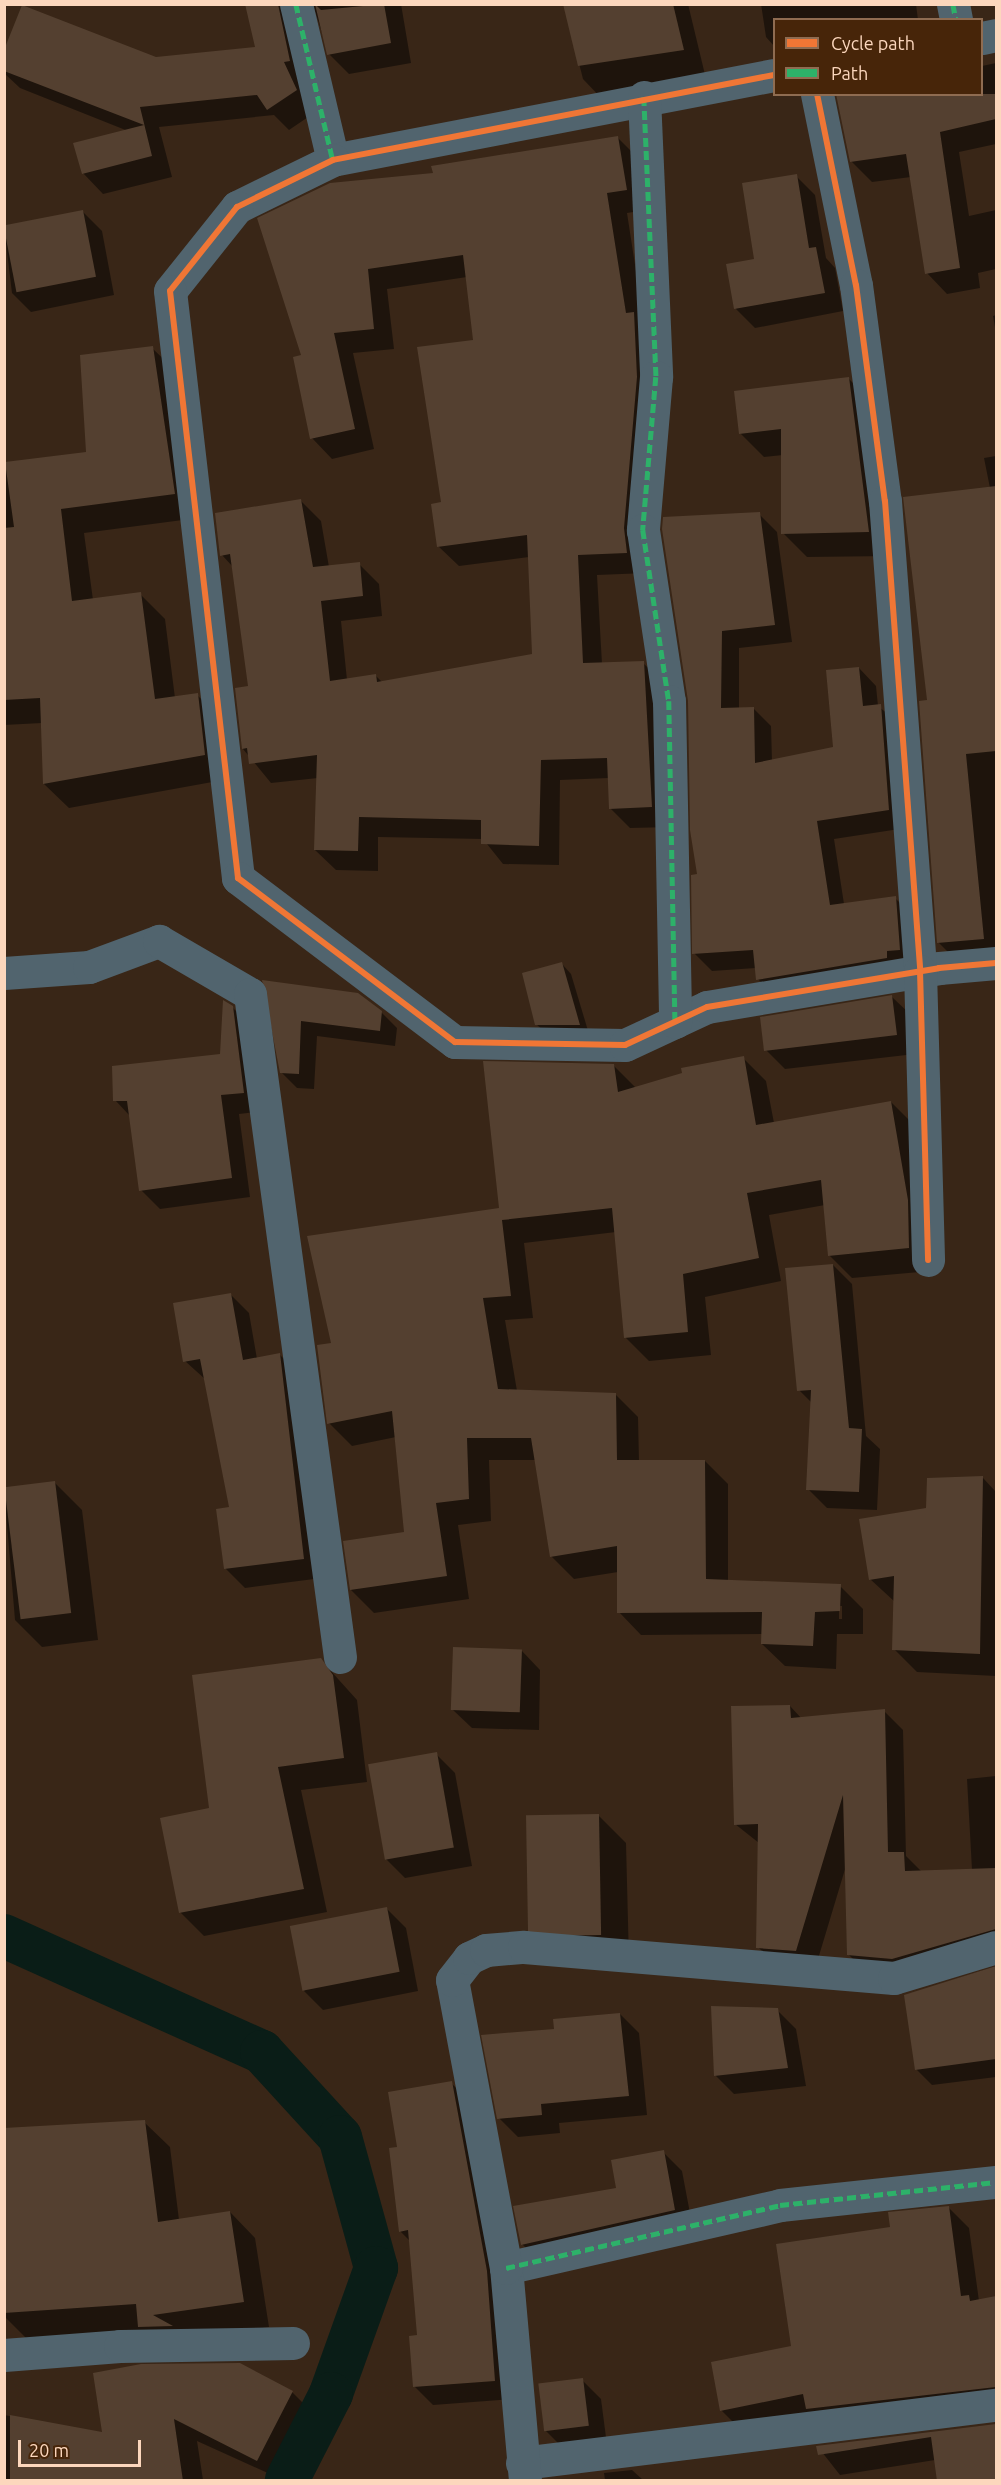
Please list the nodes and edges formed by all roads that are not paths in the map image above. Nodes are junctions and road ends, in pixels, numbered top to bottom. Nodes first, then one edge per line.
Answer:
1 (296, 4) edge
2 (773, 75) edge
3 (817, 96) edge
4 (644, 97) junction
5 (333, 160) junction
6 (996, 963) edge
7 (920, 971) junction
8 (4, 973) edge
9 (675, 1022) junction
10 (928, 1260) dead end
11 (340, 1657) dead end
12 (996, 1947) edge
13 (996, 2182) edge
14 (506, 2268) junction
15 (293, 2343) dead end
16 (4, 2355) edge
17 (996, 2405) edge
18 (523, 2472) edge

1 - 5 street
2 - 4 street
3 - 7 street
4 - 5 street
4 - 9 street
5 - 9 street
6 - 7 street
7 - 9 street
7 - 10 street
8 - 11 street
12 - 14 street
13 - 14 street
14 - 18 street
15 - 16 street
17 - 18 street

